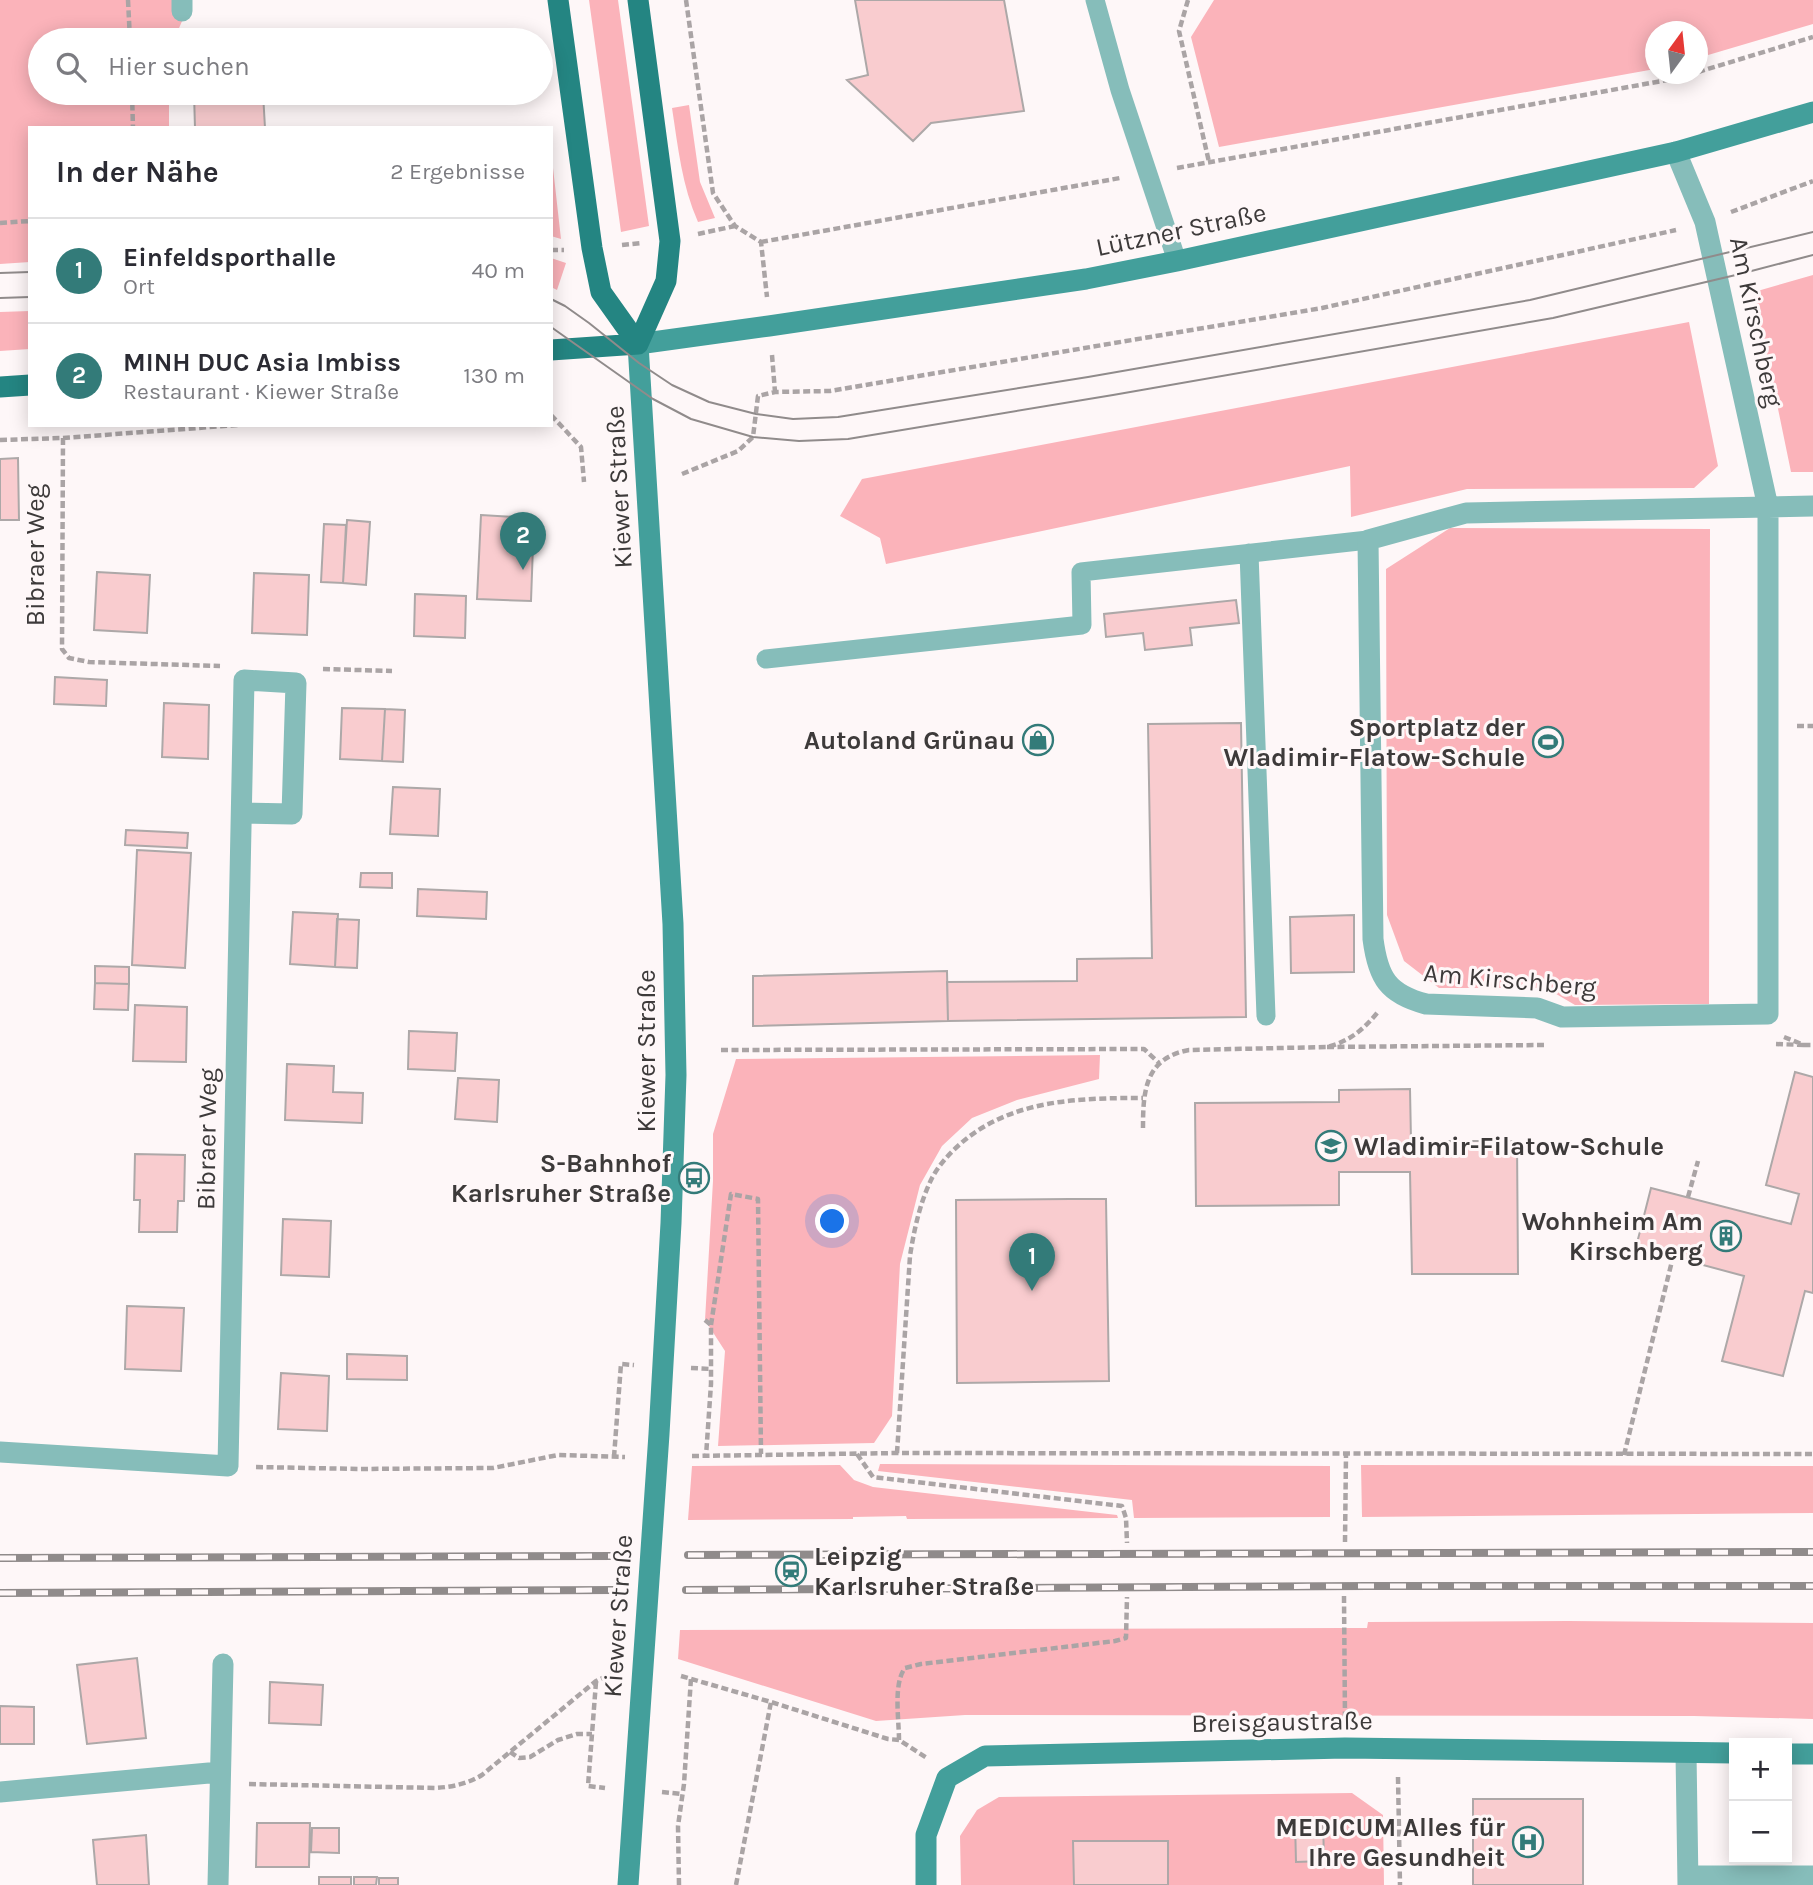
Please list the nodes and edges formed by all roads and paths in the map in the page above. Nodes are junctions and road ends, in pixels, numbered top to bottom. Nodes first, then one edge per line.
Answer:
1 (128, 0) edge
2 (558, 0) edge
3 (638, 0) edge
4 (685, 0) edge
5 (1095, 0) edge
6 (1188, 0) edge
7 (129, 28) edge
8 (1813, 37) edge
9 (1708, 69) edge
10 (1645, 84) edge
11 (132, 105) edge
12 (1813, 111) edge
13 (133, 126) edge
14 (1676, 152) junction
15 (1209, 162) junction
16 (1148, 173) junction
17 (1813, 181) edge
18 (1742, 208) dead end
19 (28, 221) edge
20 (0, 223) edge
21 (735, 226) dead end
22 (1662, 234) dead end
23 (761, 242) dead end
24 (1177, 261) junction
25 (638, 344) junction
26 (553, 350) edge
27 (28, 385) edge
28 (0, 387) edge
29 (553, 417) edge
30 (211, 427) edge
31 (63, 438) junction
32 (0, 440) edge
33 (682, 474) dead end
34 (584, 482) dead end
35 (1813, 506) edge
36 (1768, 508) junction
37 (1368, 540) junction
38 (1249, 553) junction
39 (766, 659) dead end
40 (392, 671) dead end
41 (244, 680) junction
42 (296, 683) junction
43 (242, 813) junction
44 (1379, 1012) dead end
45 (1266, 1016) dead end
46 (722, 1050) dead end
47 (1159, 1063) junction
48 (1143, 1098) junction
49 (1143, 1128) dead end
50 (1698, 1161) dead end
51 (1688, 1197) dead end
52 (1673, 1257) dead end
53 (705, 1320) dead end
54 (710, 1325) junction
55 (641, 1365) dead end
56 (684, 1368) dead end
57 (711, 1369) junction
58 (0, 1452) edge
59 (897, 1453) junction
60 (761, 1454) junction
61 (857, 1454) junction
62 (1346, 1454) junction
63 (1813, 1454) edge
64 (1624, 1455) junction
65 (692, 1456) dead end
66 (706, 1456) junction
67 (614, 1457) junction
68 (625, 1457) dead end
69 (228, 1466) junction
70 (1345, 1542) dead end
71 (1127, 1543) dead end
72 (1344, 1596) dead end
73 (1127, 1597) dead end
74 (223, 1664) dead end
75 (613, 1674) dead end
76 (681, 1676) dead end
77 (691, 1678) junction
78 (596, 1681) junction
79 (771, 1702) junction
80 (592, 1734) junction
81 (899, 1740) junction
82 (1345, 1748) junction
83 (1397, 1749) junction
84 (510, 1752) junction
85 (1686, 1753) junction
86 (1729, 1753) edge
87 (1792, 1754) edge
88 (1813, 1754) edge
89 (928, 1759) dead end
90 (220, 1777) junction
91 (613, 1788) dead end
92 (654, 1791) dead end
93 (0, 1792) edge
94 (682, 1794) junction
95 (1813, 1876) edge
96 (1688, 1880) edge
97 (218, 1885) edge
98 (628, 1885) edge
99 (679, 1885) edge
100 (736, 1885) edge
101 (926, 1885) edge
102 (1400, 1885) edge

1 - 7 path
2 - 25 main road
3 - 25 main road, Kiewer Straße
4 - 21 path
5 - 16 lane
6 - 15 path
8 - 9 path
10 - 15 path
11 - 13 path
12 - 14 street, Lützner Straße
14 - 24 street, Lützner Straße
14 - 36 street, Am Kirschberg
15 - 16 path
16 - 23 path
16 - 24 lane
17 - 18 path
19 - 20 path
22 - 33 path
24 - 25 street, Lützner Straße
25 - 26 main road, Lützner Straße
25 - 98 street, Kiewer Straße
27 - 28 main road
29 - 34 path
30 - 31 path
31 - 32 path
31 - 41 path, Bibraer Weg
35 - 36 street
36 - 37 street
36 - 37 street, Am Kirschberg
37 - 38 lane
38 - 39 lane
38 - 45 lane
40 - 42 path
41 - 42 street
41 - 43 street, Bibraer Weg
42 - 43 street
43 - 69 street, Bibraer Weg
44 - 47 path
46 - 47 path
47 - 48 path
48 - 49 path
48 - 59 path
50 - 51 path
52 - 64 path
53 - 54 path
54 - 57 path
54 - 60 path
55 - 67 path
56 - 57 path
57 - 66 path
58 - 69 street
59 - 61 path
59 - 62 path
60 - 61 path
60 - 66 path
61 - 71 path
62 - 64 path
62 - 70 path
63 - 64 path
65 - 66 path
67 - 68 path
67 - 69 path
72 - 82 path
73 - 81 path
74 - 90 street
75 - 78 path
76 - 77 path
77 - 79 path
77 - 94 path
78 - 80 path
78 - 84 path
79 - 81 path
79 - 100 path
80 - 84 path
80 - 91 path
81 - 89 path
82 - 83 street, Breisgaustraße
82 - 101 street, Breisgaustraße
83 - 85 street, Breisgaustraße
83 - 102 path
84 - 90 path
85 - 86 street, Breisgaustraße
85 - 96 street
87 - 88 street
90 - 93 street
90 - 97 street
92 - 94 path
94 - 99 path
95 - 96 street

